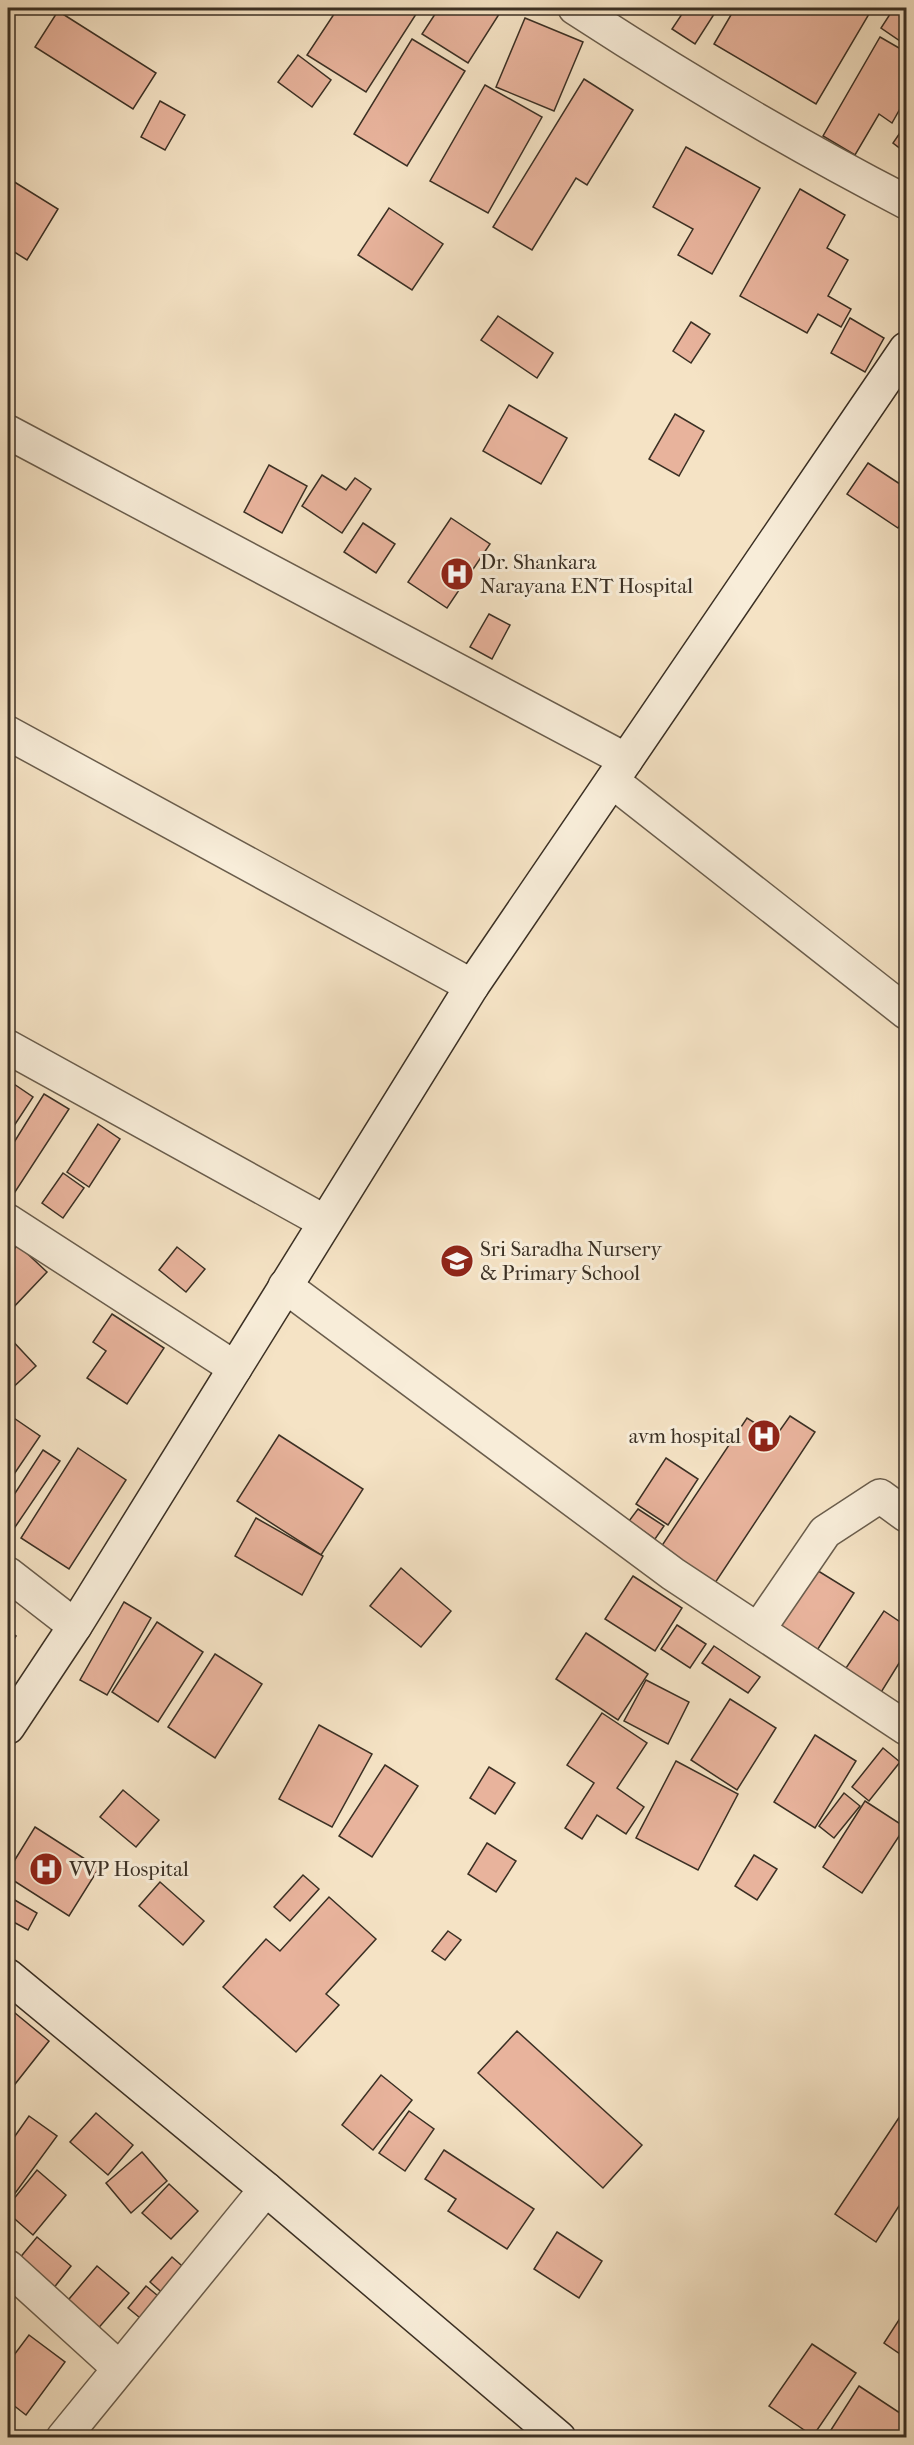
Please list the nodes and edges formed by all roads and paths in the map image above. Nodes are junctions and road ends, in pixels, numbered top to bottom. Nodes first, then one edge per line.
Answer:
1 (575, 8) edge
2 (906, 202) edge
3 (906, 349) edge
4 (8, 432) edge
5 (8, 733) edge
6 (619, 770) junction
7 (472, 986) junction
8 (906, 1012) edge
9 (8, 1047) edge
10 (8, 1221) edge
11 (325, 1222) junction
12 (285, 1286) junction
13 (235, 1368) junction
14 (906, 1515) edge
15 (8, 1574) edge
16 (75, 1626) junction
17 (758, 1630) junction
18 (8, 1727) edge
19 (906, 1728) edge
20 (8, 1976) edge
21 (266, 2189) junction
22 (8, 2267) edge
23 (119, 2368) junction
24 (63, 2438) edge
25 (559, 2438) edge

1 - 2 street
3 - 6 street
4 - 6 street
5 - 7 street
6 - 7 street
6 - 8 street
7 - 11 street
9 - 11 street
10 - 13 street
11 - 12 street
12 - 13 street
12 - 17 street
13 - 16 street
14 - 17 street
15 - 16 street
16 - 18 street
17 - 19 street
20 - 21 street
21 - 23 street
21 - 25 street
22 - 23 street
23 - 24 street

